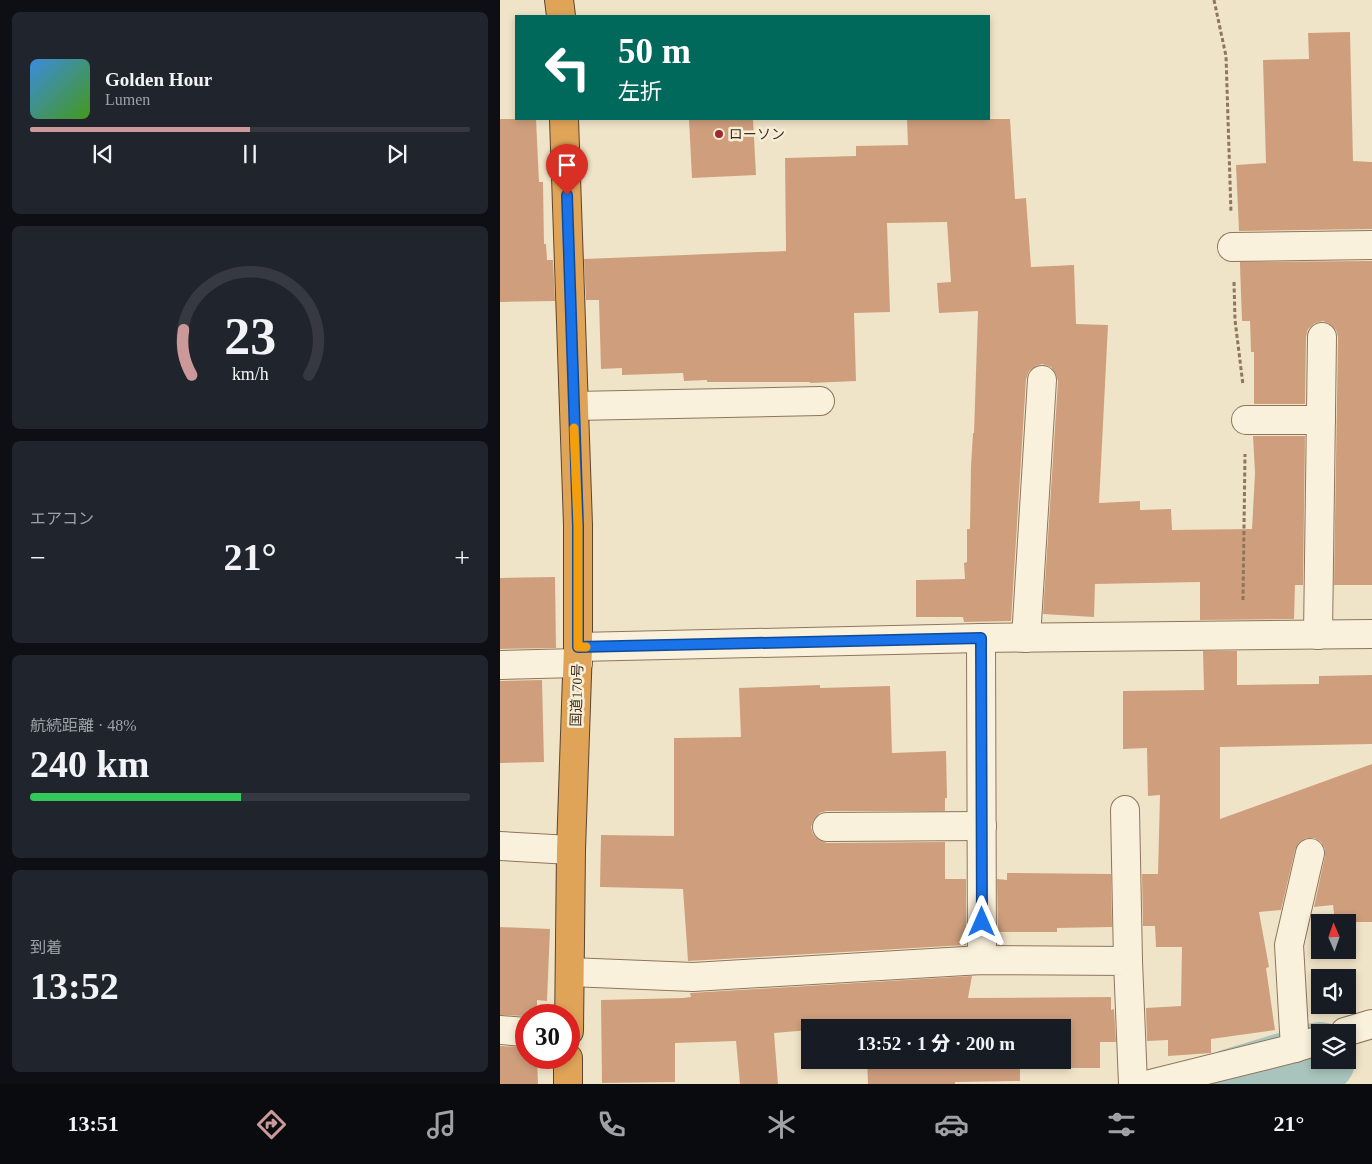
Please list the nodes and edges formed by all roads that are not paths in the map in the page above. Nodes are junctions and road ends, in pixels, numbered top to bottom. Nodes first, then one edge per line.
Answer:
1 (559, 0) edge
2 (561, 15) edge
3 (564, 120) edge
4 (1372, 245) edge
5 (1232, 247) road end
6 (1322, 337) dead end
7 (1042, 380) dead end
8 (820, 401) dead end
9 (574, 406) junction
10 (1246, 420) road end
11 (1321, 420) junction
12 (1372, 634) edge
13 (1318, 635) junction
14 (981, 638) junction
15 (1026, 638) junction
16 (578, 655) junction
17 (500, 665) edge
18 (1125, 810) dead end
19 (982, 826) junction
20 (827, 827) dead end
21 (500, 846) edge
22 (572, 850) junction
23 (1310, 853) dead end
24 (982, 960) junction
25 (1128, 961) junction
26 (570, 972) junction
27 (569, 1004) edge
28 (1372, 1024) edge
29 (1356, 1029) edge
30 (500, 1030) edge
31 (515, 1031) edge
32 (1308, 1044) edge
33 (568, 1069) edge
34 (568, 1084) edge
35 (1133, 1084) edge
36 (1150, 1084) edge

1 - 2 highway
3 - 9 highway, 国道170号
4 - 5 street
6 - 11 street
7 - 15 street
8 - 9 street
9 - 16 highway, 国道170号
10 - 11 street
11 - 13 street
12 - 13 street
13 - 15 street
14 - 15 street
14 - 16 street
14 - 19 street
16 - 17 street
16 - 22 highway, 国道170号
18 - 25 street
19 - 20 street
19 - 24 street
21 - 22 street
22 - 26 highway, 国道170号
23 - 32 street
24 - 25 street
24 - 26 street
25 - 35 street
26 - 27 highway, 国道170号
28 - 29 street
30 - 31 street
32 - 36 street
33 - 34 highway

